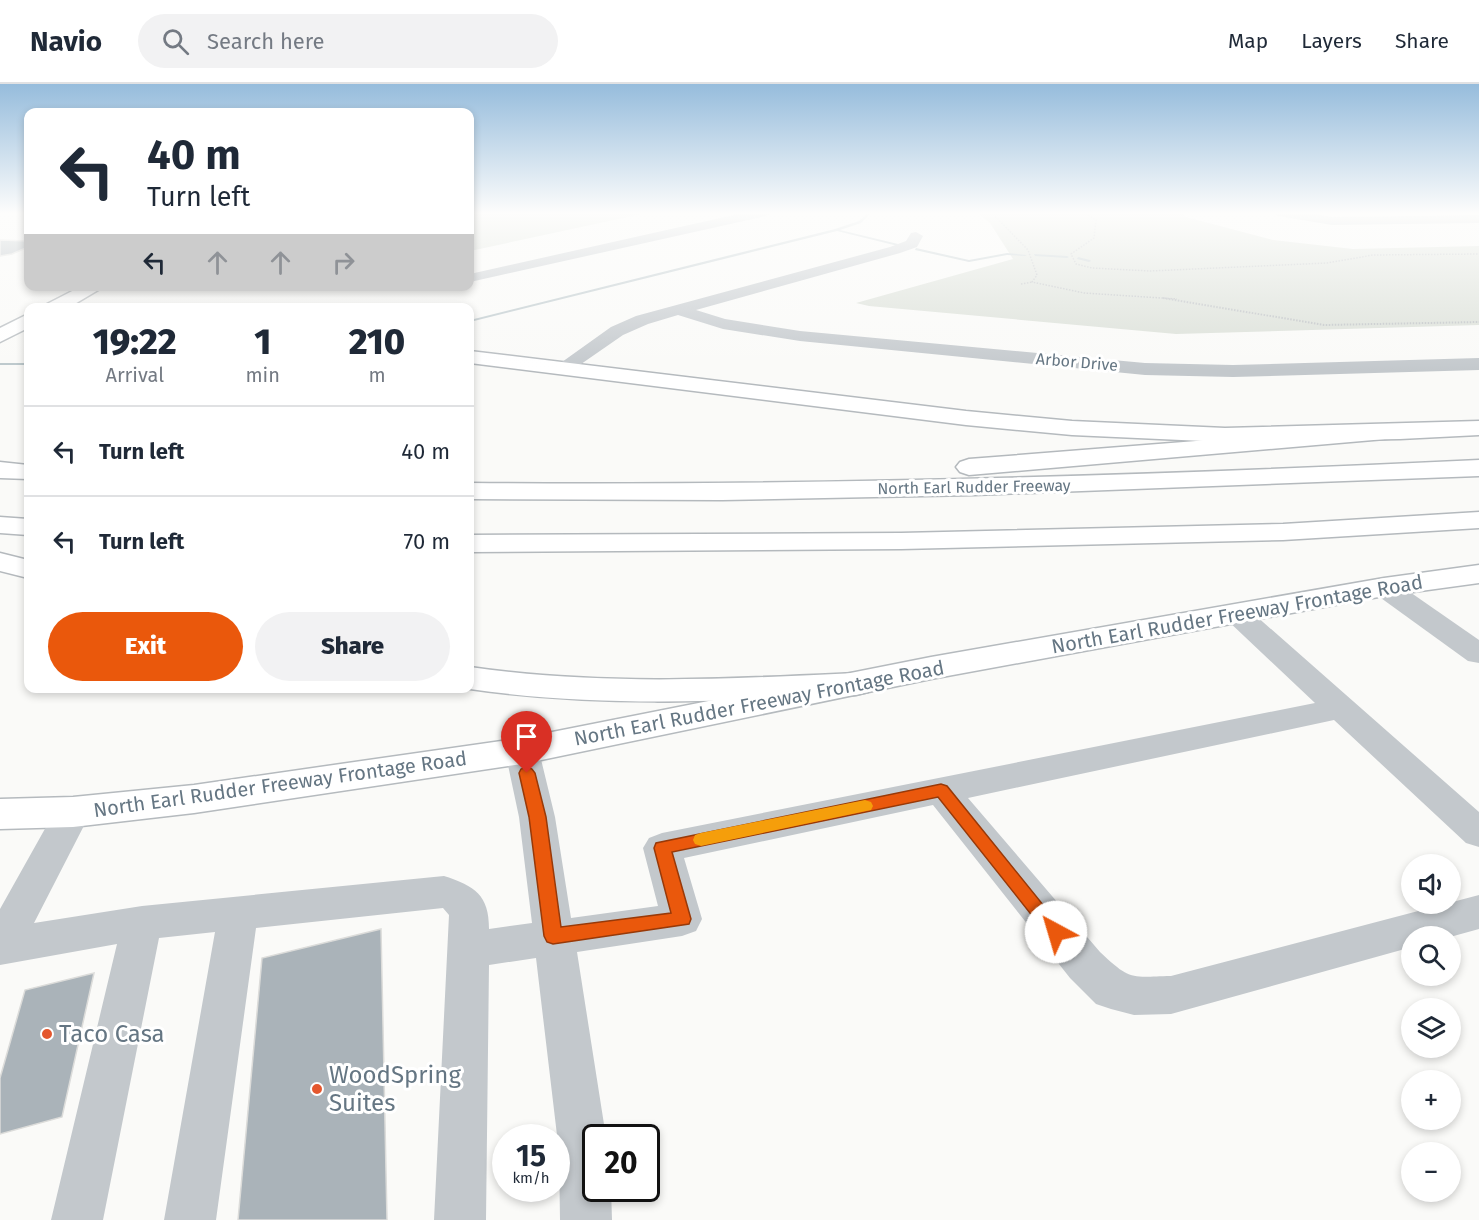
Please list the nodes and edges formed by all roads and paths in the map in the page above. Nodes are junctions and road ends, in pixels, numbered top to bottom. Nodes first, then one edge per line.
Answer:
1 (528, 265) edge
2 (841, 265) edge
3 (1033, 265) edge
4 (1080, 265) edge
5 (1282, 265) edge
6 (474, 277) edge
7 (1032, 282) junction
8 (1022, 284) dead end
9 (64, 291) edge
10 (87, 291) edge
11 (39, 303) edge
12 (63, 303) edge
13 (679, 310) junction
14 (14, 319) edge
15 (1479, 322) edge
16 (0, 336) edge
17 (474, 357) edge
18 (1479, 363) edge
19 (564, 367) junction
20 (1479, 428) edge
21 (1400, 432) junction
22 (1479, 468) edge
23 (0, 470) edge
24 (24, 472) edge
25 (474, 490) edge
26 (474, 490) edge
27 (1479, 520) edge
28 (0, 525) edge
29 (24, 527) edge
30 (474, 544) edge
31 (0, 562) edge
32 (24, 568) edge
33 (1479, 574) edge
34 (1384, 587) junction
35 (1236, 613) junction
36 (1479, 654) edge
37 (474, 679) edge
38 (856, 684) junction
39 (1341, 708) junction
40 (522, 751) junction
41 (941, 790) junction
42 (73, 812) junction
43 (0, 814) edge
44 (1473, 821) edge
45 (1479, 912) edge
46 (238, 914) junction
47 (142, 923) junction
48 (553, 936) junction
49 (2, 940) edge
50 (468, 950) junction
51 (77, 1220) edge
52 (190, 1220) edge
53 (460, 1220) edge
54 (586, 1220) edge

1 - 6 street
2 - 13 street
3 - 7 path
4 - 5 path
7 - 8 path
7 - 15 path
9 - 11 main road
10 - 12 main road
13 - 18 street, Arbor Drive
13 - 19 street
14 - 16 main road
17 - 19 main road
19 - 21 main road
20 - 21 main road
21 - 25 main road
22 - 26 main road, North Earl Rudder Freeway
23 - 24 main road
27 - 30 main road
28 - 29 main road
31 - 32 main road
33 - 34 main road, North Earl Rudder Freeway Frontage Road
34 - 35 main road, North Earl Rudder Freeway Frontage Road
34 - 36 street
35 - 38 main road, North Earl Rudder Freeway Frontage Road
35 - 39 street
37 - 38 main road
38 - 40 main road, North Earl Rudder Freeway Frontage Road
39 - 41 street
39 - 44 street
40 - 42 main road, North Earl Rudder Freeway Frontage Road
40 - 48 street
41 - 45 street
41 - 48 street
42 - 43 main road, North Earl Rudder Freeway Frontage Road
42 - 49 street
46 - 47 street
46 - 50 street
46 - 52 street
47 - 49 street
47 - 51 street
48 - 50 street
48 - 54 street
50 - 53 street

